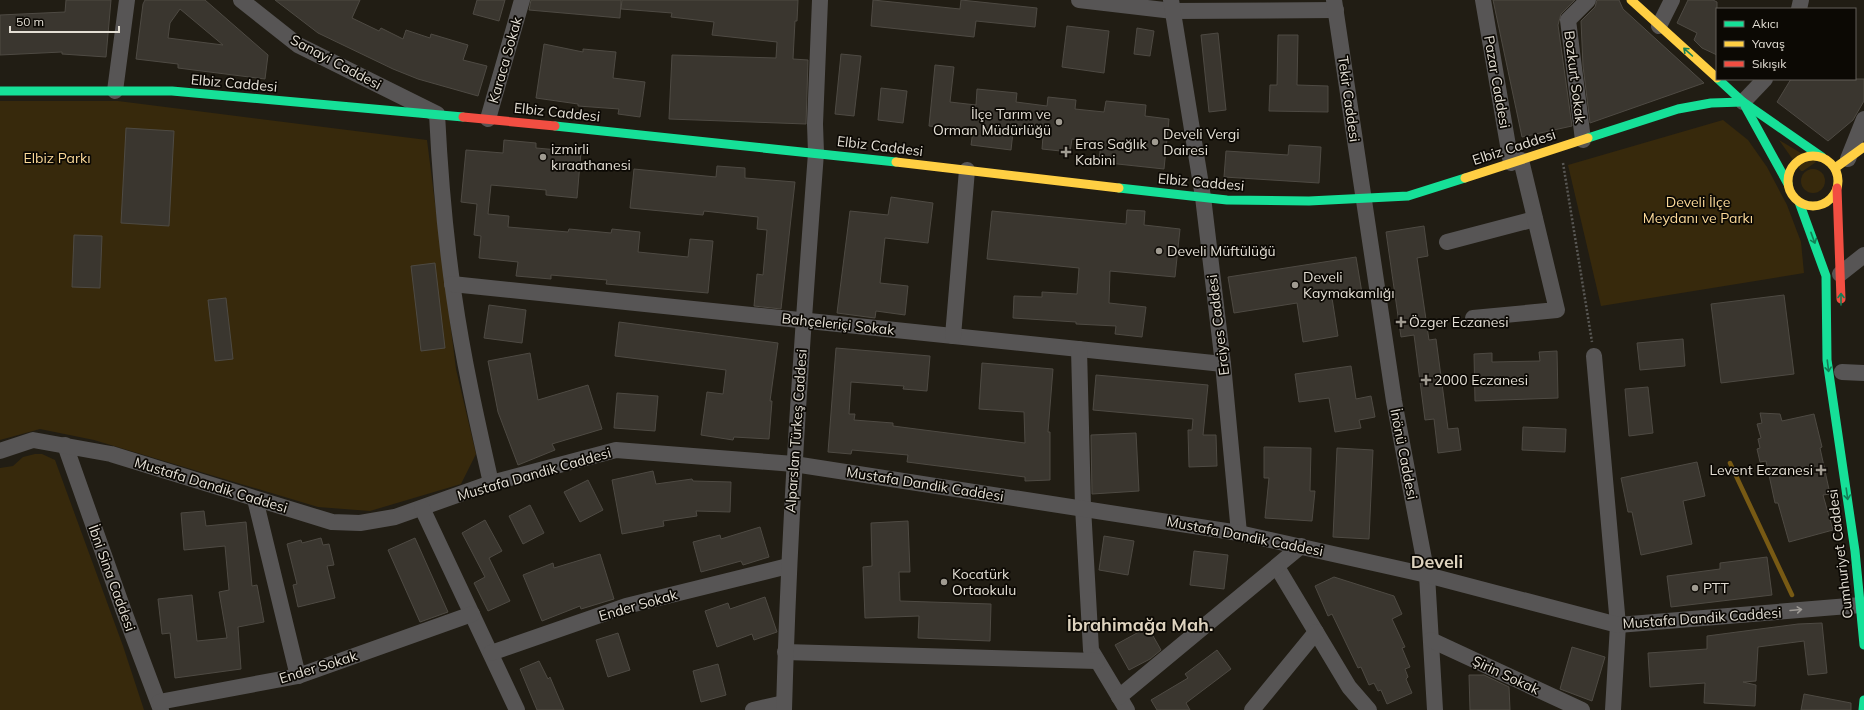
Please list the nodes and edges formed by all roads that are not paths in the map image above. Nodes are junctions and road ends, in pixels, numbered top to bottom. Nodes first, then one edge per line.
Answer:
1 (127, 0) edge
2 (241, 0) edge
3 (522, 0) edge
4 (820, 0) edge
5 (1079, 0) edge
6 (1483, 0) edge
7 (1588, 0) edge
8 (1631, 0) edge
9 (1672, 0) edge
10 (1172, 5) edge
11 (1335, 5) edge
12 (1659, 26) junction
13 (1716, 78) edge
14 (1718, 80) edge
15 (1764, 80) edge
16 (0, 90) edge
17 (115, 91) junction
18 (1743, 102) junction
19 (437, 114) junction
20 (488, 119) junction
21 (1864, 119) edge
22 (1583, 140) junction
23 (1864, 148) edge
24 (816, 153) junction
25 (1822, 157) junction
26 (1516, 162) junction
27 (1842, 163) junction
28 (967, 170) junction
29 (1788, 184) junction
30 (1837, 188) junction
31 (1203, 197) junction
32 (1363, 198) junction
33 (1799, 202) junction
34 (1535, 219) junction
35 (1447, 242) dead end
36 (1864, 255) edge
37 (1840, 274) junction
38 (452, 284) junction
39 (1841, 306) dead end
40 (1473, 318) dead end
41 (803, 321) junction
42 (953, 336) junction
43 (1079, 349) junction
44 (1594, 356) road end
45 (1223, 364) junction
46 (1842, 372) dead end
47 (1864, 373) edge
48 (1845, 419) dead end
49 (65, 445) junction
50 (0, 452) edge
51 (794, 464) junction
52 (491, 483) junction
53 (1855, 487) dead end
54 (255, 498) junction
55 (1083, 507) junction
56 (422, 508) junction
57 (1239, 533) junction
58 (1301, 546) junction
59 (788, 566) junction
60 (1277, 567) junction
61 (1427, 575) junction
62 (1861, 605) junction
63 (472, 614) junction
64 (1618, 625) junction
65 (1316, 632) junction
66 (1431, 640) junction
67 (1864, 645) edge
68 (785, 652) junction
69 (491, 653) junction
70 (1097, 661) junction
71 (298, 676) junction
72 (1864, 700) edge
73 (1123, 704) edge
74 (160, 706) edge
75 (784, 706) edge
76 (517, 710) edge
77 (753, 710) edge
78 (1252, 710) edge
79 (1369, 710) edge
80 (1435, 710) edge
81 (1582, 710) edge
82 (1613, 710) edge
83 (1863, 710) edge

1 - 17 street
2 - 19 street, Sanayi Caddesi
3 - 20 street, Karaca Sokak
4 - 24 street, Alparslan Türkeş Caddesi
5 - 10 street
6 - 26 street, Pazar Caddesi
7 - 22 street, Bozkurt Sokak
8 - 12 street
9 - 12 street
10 - 11 street
10 - 31 street, Erciyes Caddesi
11 - 32 street, Tekir Caddesi
13 -> 12 street
14 - 18 street
15 - 18 street
16 - 17 street, Elbiz Caddesi
17 - 19 street, Elbiz Caddesi
18 - 22 street, Elbiz Caddesi
18 - 25 street
18 - 29 street
19 - 20 street, Elbiz Caddesi
19 - 38 street
20 - 24 street, Elbiz Caddesi
21 - 27 street
22 - 26 street, Elbiz Caddesi
23 - 27 street
24 - 28 street, Elbiz Caddesi
24 - 41 street, Alparslan Türkeş Caddesi
25 - 27 street
25 - 29 street
26 - 32 street, Elbiz Caddesi
26 - 34 street, Pazar Caddesi
27 - 30 street
28 - 31 street, Elbiz Caddesi
28 - 42 street
29 - 33 street
30 - 33 street
30 - 37 street
31 - 32 street, Elbiz Caddesi
31 - 45 street, Erciyes Caddesi
32 - 61 street, İnönü Caddesi
33 -> 62 street, Cumhuriyet Caddesi
34 - 35 street
34 - 40 street, Pazar Caddesi
36 - 37 street
39 -> 37 street
38 - 41 street, Bahçeleriçi Sokak
38 - 52 street
41 - 42 street, Bahçeleriçi Sokak
41 - 51 street, Alparslan Türkeş Caddesi
42 - 43 street, Bahçeleriçi Sokak
43 - 45 street, Bahçeleriçi Sokak
43 - 55 street
44 - 64 street
45 - 57 street, Erciyes Caddesi
46 - 47 street
48 - 53 street, Cumhuriyet Caddesi
49 - 50 street, Mustafa Dandik Caddesi
49 - 54 street, Mustafa Dandik Caddesi
49 - 74 street, İbni Sina Caddesi
51 - 52 street, Mustafa Dandik Caddesi
51 - 55 street, Mustafa Dandik Caddesi
51 - 59 street, Alparslan Türkeş Caddesi
52 - 56 street, Mustafa Dandik Caddesi
54 - 56 street, Mustafa Dandik Caddesi
54 - 71 street
55 - 57 street, Mustafa Dandik Caddesi
55 - 70 street
56 - 63 street
57 - 58 street, Mustafa Dandik Caddesi
58 - 60 street
58 - 61 street, Mustafa Dandik Caddesi
59 - 68 street, Alparslan Türkeş Caddesi
59 - 69 street, Ender Sokak
60 - 65 street
60 - 73 street
61 - 64 street, Mustafa Dandik Caddesi
61 - 66 street, İnönü Caddesi
64 -> 62 street, Mustafa Dandik Caddesi
62 - 67 street, Cumhuriyet Caddesi
63 - 69 street
63 - 71 street, Ender Sokak
64 - 82 street
65 - 78 street
65 - 79 street
66 - 80 street, İnönü Caddesi
66 - 81 street, Şirin Sokak
68 - 70 street
68 - 75 street, Alparslan Türkeş Caddesi
69 - 76 street
70 - 73 street
71 - 74 street, Ender Sokak
72 - 83 street
75 - 77 street

